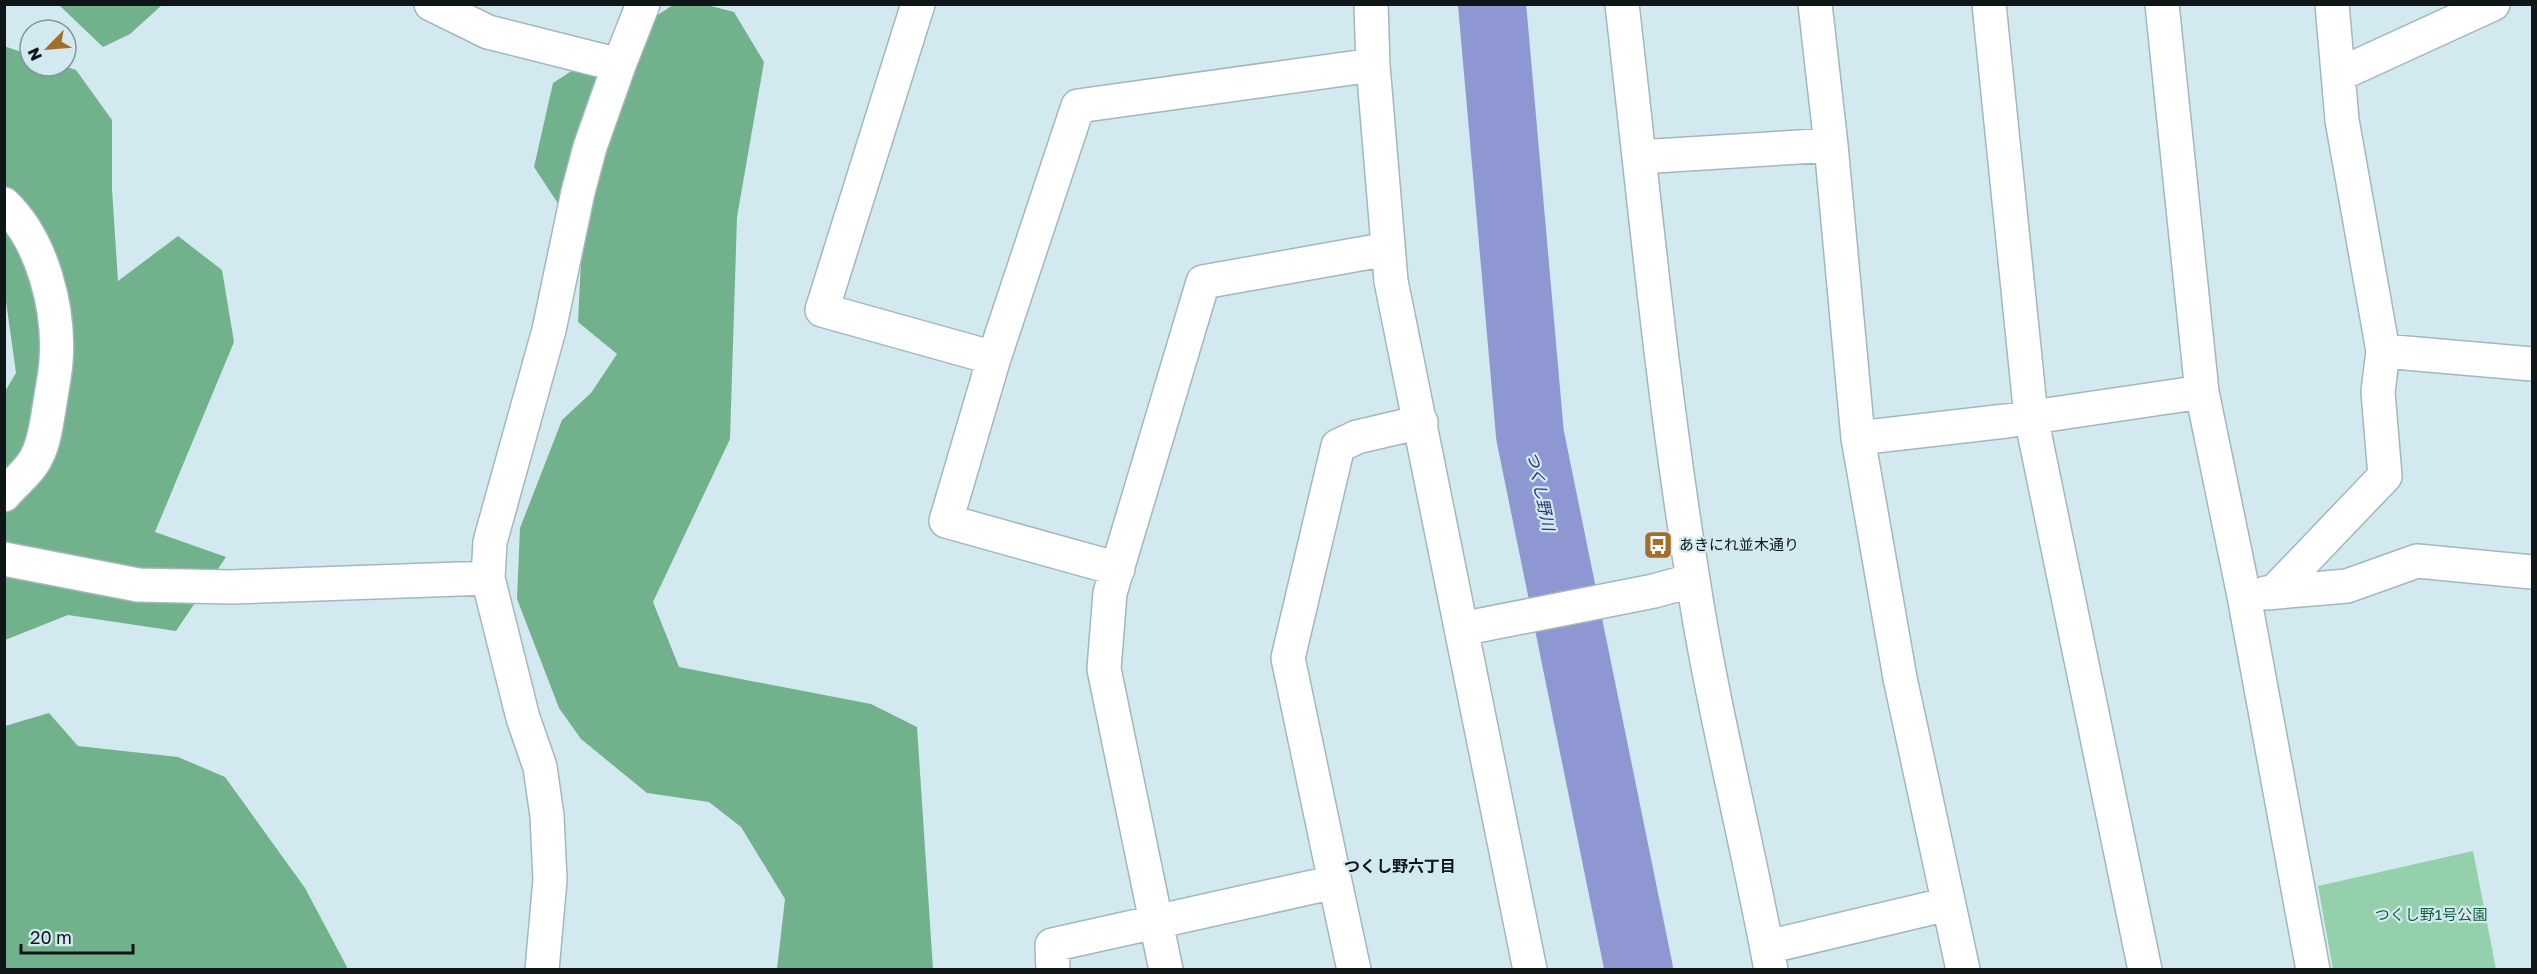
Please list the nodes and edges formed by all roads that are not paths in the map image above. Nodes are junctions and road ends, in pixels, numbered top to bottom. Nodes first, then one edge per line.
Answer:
1 (431, 4) edge
2 (643, 4) edge
3 (918, 4) edge
4 (1371, 4) edge
5 (1622, 4) edge
6 (1815, 4) edge
7 (1989, 4) edge
8 (2162, 4) edge
9 (2332, 4) edge
10 (2493, 4) edge
11 (619, 64) junction
12 (1373, 64) junction
13 (2338, 75) junction
14 (1831, 145) junction
15 (1639, 157) junction
16 (4, 204) edge
17 (1388, 249) junction
18 (2383, 351) junction
19 (994, 358) junction
20 (2532, 364) edge
21 (2202, 392) junction
22 (2031, 417) junction
23 (1420, 422) junction
24 (1858, 438) junction
25 (4, 495) edge
26 (4, 560) edge
27 (1118, 569) junction
28 (2532, 572) edge
29 (488, 578) junction
30 (1693, 580) junction
31 (2260, 594) junction
32 (1461, 629) junction
33 (1335, 882) junction
34 (1948, 904) junction
35 (1156, 922) junction
36 (1769, 958) edge
37 (542, 969) edge
38 (1053, 969) edge
39 (1166, 969) edge
40 (1353, 969) edge
41 (1530, 969) edge
42 (1964, 969) edge
43 (2145, 969) edge
44 (2313, 969) edge

1 - 11 street
2 - 11 street
3 - 19 street
4 - 12 street
5 - 15 street
6 - 14 street
7 - 22 street
8 - 21 street
9 - 13 street
10 - 13 street
11 - 29 street
12 - 17 street
12 - 19 street
13 - 18 street
14 - 15 street
14 - 24 street
15 - 30 street
16 - 25 street
17 - 23 street
17 - 27 street
18 - 20 street
18 - 31 street
19 - 27 street
21 - 22 street
21 - 31 street
22 - 24 street
22 - 43 street
23 - 32 street
23 - 33 street
24 - 34 street
26 - 29 street
27 - 35 street
28 - 31 street
29 - 37 street
30 - 32 street
30 - 36 street
31 - 44 street
32 - 41 street
33 - 35 street
33 - 40 street
34 - 36 street
34 - 42 street
35 - 38 street
35 - 39 street

